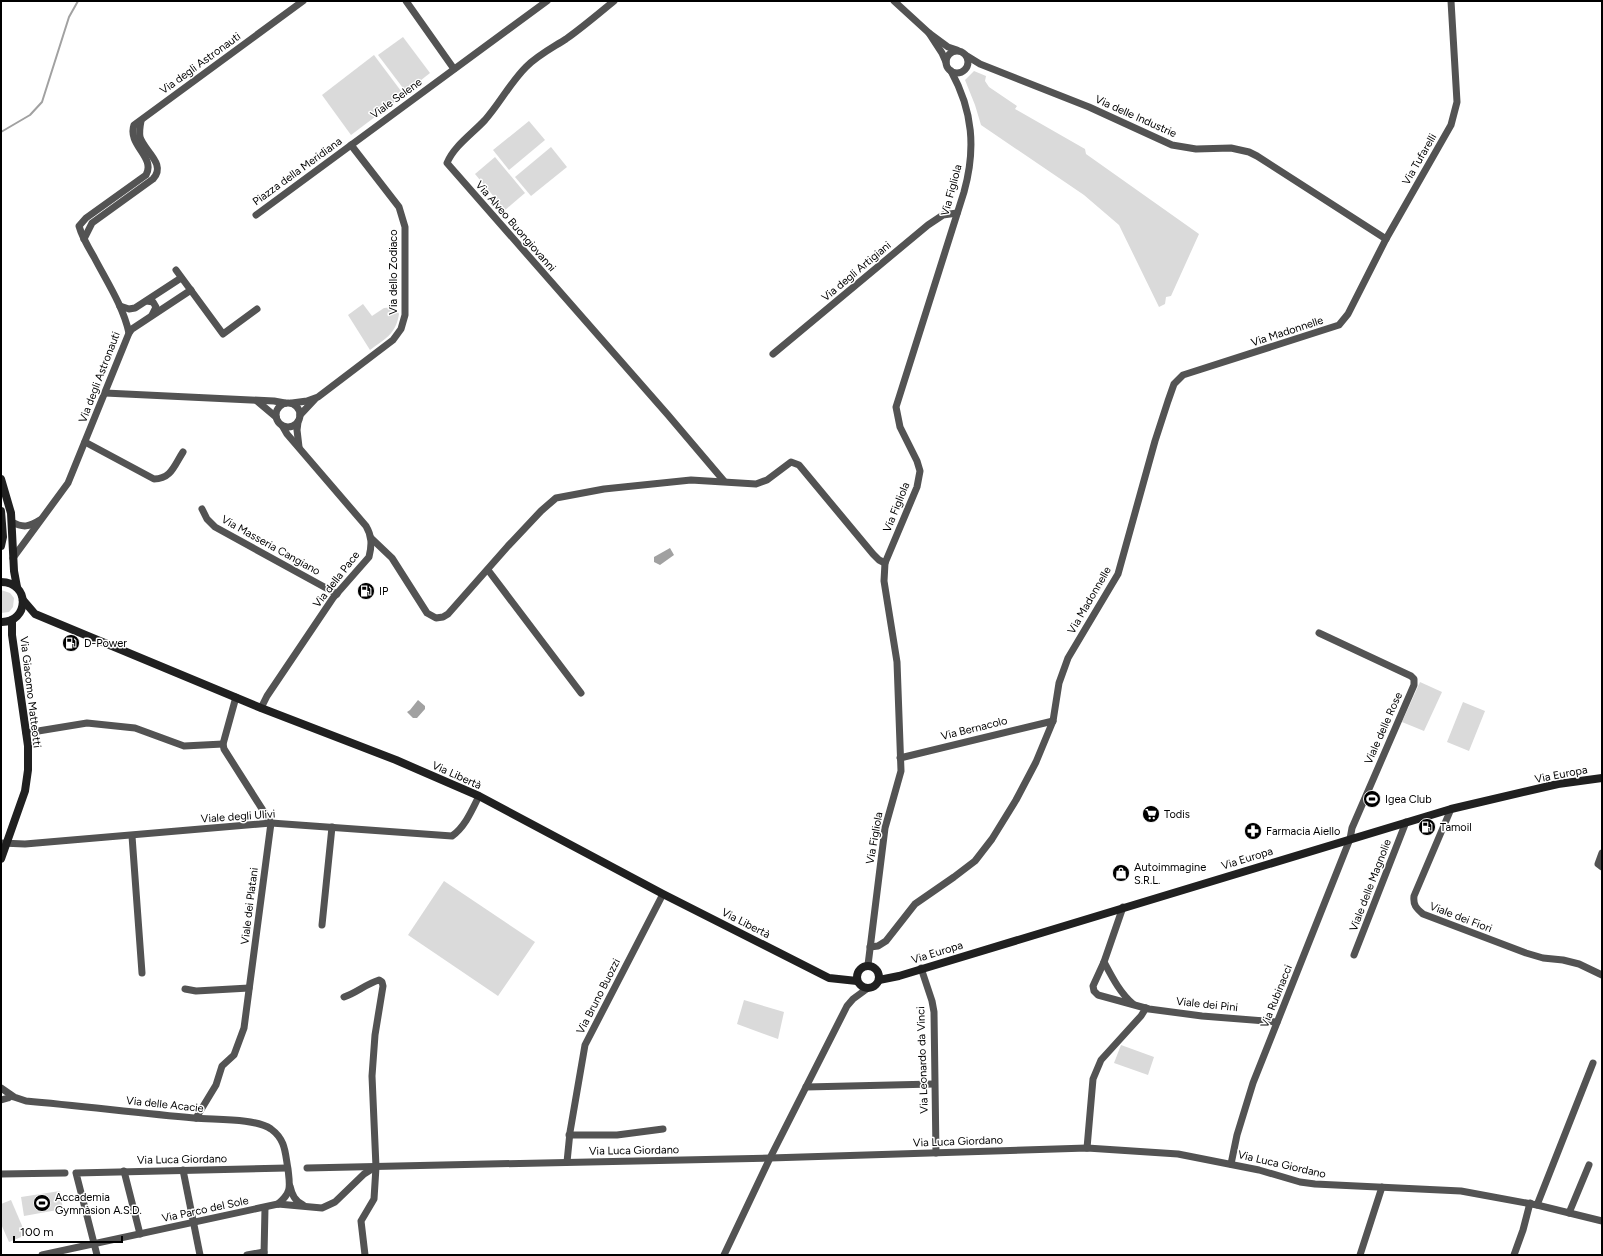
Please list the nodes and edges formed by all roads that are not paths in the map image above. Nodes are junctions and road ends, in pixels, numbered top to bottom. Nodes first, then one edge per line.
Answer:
1 (303, 1) edge
2 (402, 1) edge
3 (406, 1) edge
4 (547, 1) edge
5 (614, 1) edge
6 (894, 1) edge
7 (1451, 1) edge
8 (410, 8) junction
9 (929, 33) junction
10 (958, 50) junction
11 (967, 56) junction
12 (946, 62) junction
13 (980, 64) junction
14 (454, 69) junction
15 (965, 69) junction
16 (951, 71) junction
17 (959, 86) junction
18 (351, 145) junction
19 (957, 213) junction
20 (256, 215) dead end
21 (1386, 239) junction
22 (176, 270) dead end
23 (181, 278) junction
24 (190, 290) junction
25 (147, 301) junction
26 (120, 306) junction
27 (257, 309) dead end
28 (1348, 314) joint
29 (152, 315) junction
30 (129, 333) junction
31 (773, 354) dead end
32 (105, 394) junction
33 (318, 396) junction
34 (257, 401) junction
35 (288, 403) junction
36 (276, 417) junction
37 (299, 418) junction
38 (283, 426) junction
39 (85, 442) junction
40 (299, 447) junction
41 (183, 452) dead end
42 (1, 479) edge
43 (724, 481) junction
44 (202, 509) dead end
45 (1, 511) edge
46 (41, 519) junction
47 (12, 522) junction
48 (371, 538) junction
49 (1, 546) edge
50 (13, 558) junction
51 (885, 563) junction
52 (488, 570) junction
53 (1, 582) edge
54 (17, 587) junction
55 (337, 594) junction
56 (23, 600) junction
57 (35, 614) junction
58 (14, 619) junction
59 (1, 622) edge
60 (1319, 633) dead end
61 (582, 693) dead end
62 (236, 697) junction
63 (261, 708) junction
64 (1053, 721) junction
65 (26, 733) junction
66 (223, 744) junction
67 (900, 758) junction
68 (1602, 778) edge
69 (479, 796) junction
70 (1451, 809) junction
71 (1406, 822) junction
72 (271, 823) junction
73 (332, 827) junction
74 (132, 836) junction
75 (1350, 839) junction
76 (4, 843) edge
77 (1602, 853) edge
78 (1, 859) edge
79 (1602, 867) edge
80 (663, 894) junction
81 (1123, 907) junction
82 (322, 925) dead end
83 (870, 947) junction
84 (1354, 955) dead end
85 (1104, 962) junction
86 (868, 965) junction
87 (921, 968) junction
88 (142, 973) dead end
89 (1602, 975) edge
90 (878, 980) junction
91 (857, 982) junction
92 (250, 988) junction
93 (868, 988) junction
94 (184, 989) dead end
95 (344, 997) dead end
96 (1135, 1006) junction
97 (1146, 1008) junction
98 (1277, 1022) junction
99 (1593, 1063) dead end
100 (934, 1084) junction
101 (806, 1087) junction
102 (1, 1088) edge
103 (11, 1096) junction
104 (1, 1100) edge
105 (196, 1118) junction
106 (663, 1129) dead end
107 (569, 1135) junction
108 (1086, 1148) junction
109 (936, 1153) junction
110 (770, 1158) junction
111 (566, 1162) junction
112 (1231, 1164) junction
113 (1588, 1165) dead end
114 (376, 1167) junction
115 (287, 1168) junction
116 (307, 1168) dead end
117 (183, 1170) junction
118 (124, 1171) junction
119 (65, 1173) dead end
120 (1, 1174) edge
121 (290, 1186) junction
122 (1382, 1187) junction
123 (1530, 1203) junction
124 (278, 1204) junction
125 (1537, 1205) junction
126 (305, 1206) junction
127 (265, 1208) junction
128 (1569, 1213) junction
129 (1602, 1221) edge
130 (193, 1223) junction
131 (140, 1234) junction
132 (94, 1244) junction
133 (264, 1253) edge
134 (42, 1255) edge
135 (97, 1255) edge
136 (200, 1255) edge
137 (247, 1255) edge
138 (365, 1255) edge
139 (724, 1255) edge
140 (1360, 1255) edge
141 (1514, 1255) edge

1 - 26 street, Via degli Astronauti
2 - 8 street
3 - 8 street
4 - 14 street
5 - 43 street, Via Alveo Buongiovanni
6 - 9 street
7 - 21 street, Via Tufarelli
8 - 14 street
9 - 10 street, Via delle Industrie
9 - 12 street
10 - 11 street, Via delle Industrie
10 - 12 street
11 - 13 street, Via delle Industrie
11 - 15 street
12 - 16 street
13 - 15 street
13 - 21 street, Via delle Industrie
14 - 18 street, Viale Selene
15 - 16 street
15 - 17 street
16 - 17 street, Via Figliola
17 - 19 street, Via Figliola
18 - 20 street, Piazza della Meridiana
18 - 33 street, Via dello Zodiaco
19 - 31 street, Via degli Artigiani
19 - 51 street, Via Figliola
21 - 28 street, Via Tufarelli
22 - 23 street
23 - 24 street
23 - 25 street
24 - 27 street
24 - 29 street
25 - 26 street
25 - 29 street
26 - 30 street, Via degli Astronauti
28 - 64 street, Via Madonnelle
29 - 30 street
30 - 32 street, Via degli Astronauti
32 - 34 street, Via dello Zodiaco
32 - 39 street, Via degli Astronauti
33 - 35 street, Via dello Zodiaco
33 - 37 street
34 - 35 street, Via dello Zodiaco
34 - 36 street
35 - 36 street
35 - 37 street
36 - 38 street
37 - 38 street
37 - 40 street
38 - 40 street
39 - 41 street
39 - 46 street, Via degli Astronauti
40 - 48 street
42 - 47 street, Via Libertà
43 - 51 street
43 - 52 street
44 - 55 street, Via Masseria Cangiano
45 - 49 street
46 - 47 street
46 - 50 street, Via degli Astronauti
47 - 50 street, Via Libertà
48 - 52 street
48 - 55 street, Via della Pace
50 - 54 street, Via Libertà
51 - 67 street, Via Figliola
52 - 61 street
53 - 54 street
54 - 56 street, Via Libertà
55 - 63 street, Via della Pace
56 - 57 street, Via Libertà
56 - 58 street
57 - 58 street
57 - 62 street, Via Libertà
58 - 59 street
58 - 65 street, Via Giacomo Matteotti
60 - 75 street, Viale delle Rose
62 - 63 street, Via Libertà
62 - 66 street
63 - 69 street, Via Libertà
64 - 67 street, Via Bernacolo
64 - 83 street, Via Madonnelle
65 - 66 street
65 - 76 street, Via Giacomo Matteotti
66 - 72 street
67 - 83 street, Via Figliola
68 - 70 street, Via Europa
69 - 73 street, Viale degli Ulivi
69 - 80 street, Via Libertà
70 - 71 street, Via Europa
70 - 89 street, Viale dei Fiori
71 - 75 street, Via Europa
71 - 84 street, Viale delle Magnolie
72 - 73 street, Viale degli Ulivi
72 - 74 street, Viale degli Ulivi
72 - 92 street, Viale dei Platani
73 - 82 street
74 - 76 street, Viale degli Ulivi
74 - 88 street
75 - 81 street, Via Europa
75 - 98 street, Via Rubinacci
76 - 78 street, Via Giacomo Matteotti
77 - 79 street
80 - 91 street, Via Libertà
80 - 107 street, Via Bruno Buozzi
81 - 85 street, Viale dei Pini
81 - 87 street, Via Europa
83 - 86 street, Via Figliola
85 - 96 street
85 - 96 street, Viale dei Pini
86 - 90 street
86 - 91 street
87 - 90 street, Via Europa
87 - 100 street, Via Leonardo da Vinci
90 - 93 street
91 - 93 street
92 - 94 street
92 - 105 street, Viale dei Platani
93 - 101 street
95 - 114 street
96 - 97 street, Viale dei Pini
97 - 98 street, Viale dei Pini
97 - 108 street
98 - 112 street, Via Rubinacci
99 - 125 street
100 - 101 street
100 - 109 street, Via Leonardo da Vinci
101 - 110 street
102 - 103 street, Via delle Acacie
103 - 104 street
103 - 105 street, Via delle Acacie
105 - 115 street, Via delle Acacie
106 - 107 street
107 - 111 street, Via Bruno Buozzi
108 - 109 street, Via Luca Giordano
108 - 112 street, Via Luca Giordano
109 - 110 street, Via Luca Giordano
110 - 111 street, Via Luca Giordano
110 - 139 street
111 - 114 street, Via Luca Giordano
112 - 122 street, Via Luca Giordano
113 - 128 street
114 - 116 street, Via Luca Giordano
114 - 126 street
114 - 138 street
115 - 117 street, Via Luca Giordano
115 - 121 street, Via delle Acacie
117 - 118 street, Via Luca Giordano
117 - 130 street
118 - 131 street
118 - 132 street, Via Luca Giordano
119 - 120 street
121 - 124 street
121 - 126 street, Via delle Acacie
122 - 123 street, Via Luca Giordano
122 - 140 street
123 - 125 street, Via Luca Giordano
123 - 141 street
124 - 126 street
124 - 127 street, Via Parco del Sole
125 - 128 street, Via Luca Giordano
127 - 130 street, Via Parco del Sole
127 - 133 street
128 - 129 street, Via Luca Giordano
130 - 131 street, Via Parco del Sole
130 - 136 street
131 - 132 street, Via Parco del Sole
132 - 134 street, Via Parco del Sole
132 - 135 street
133 - 137 street

